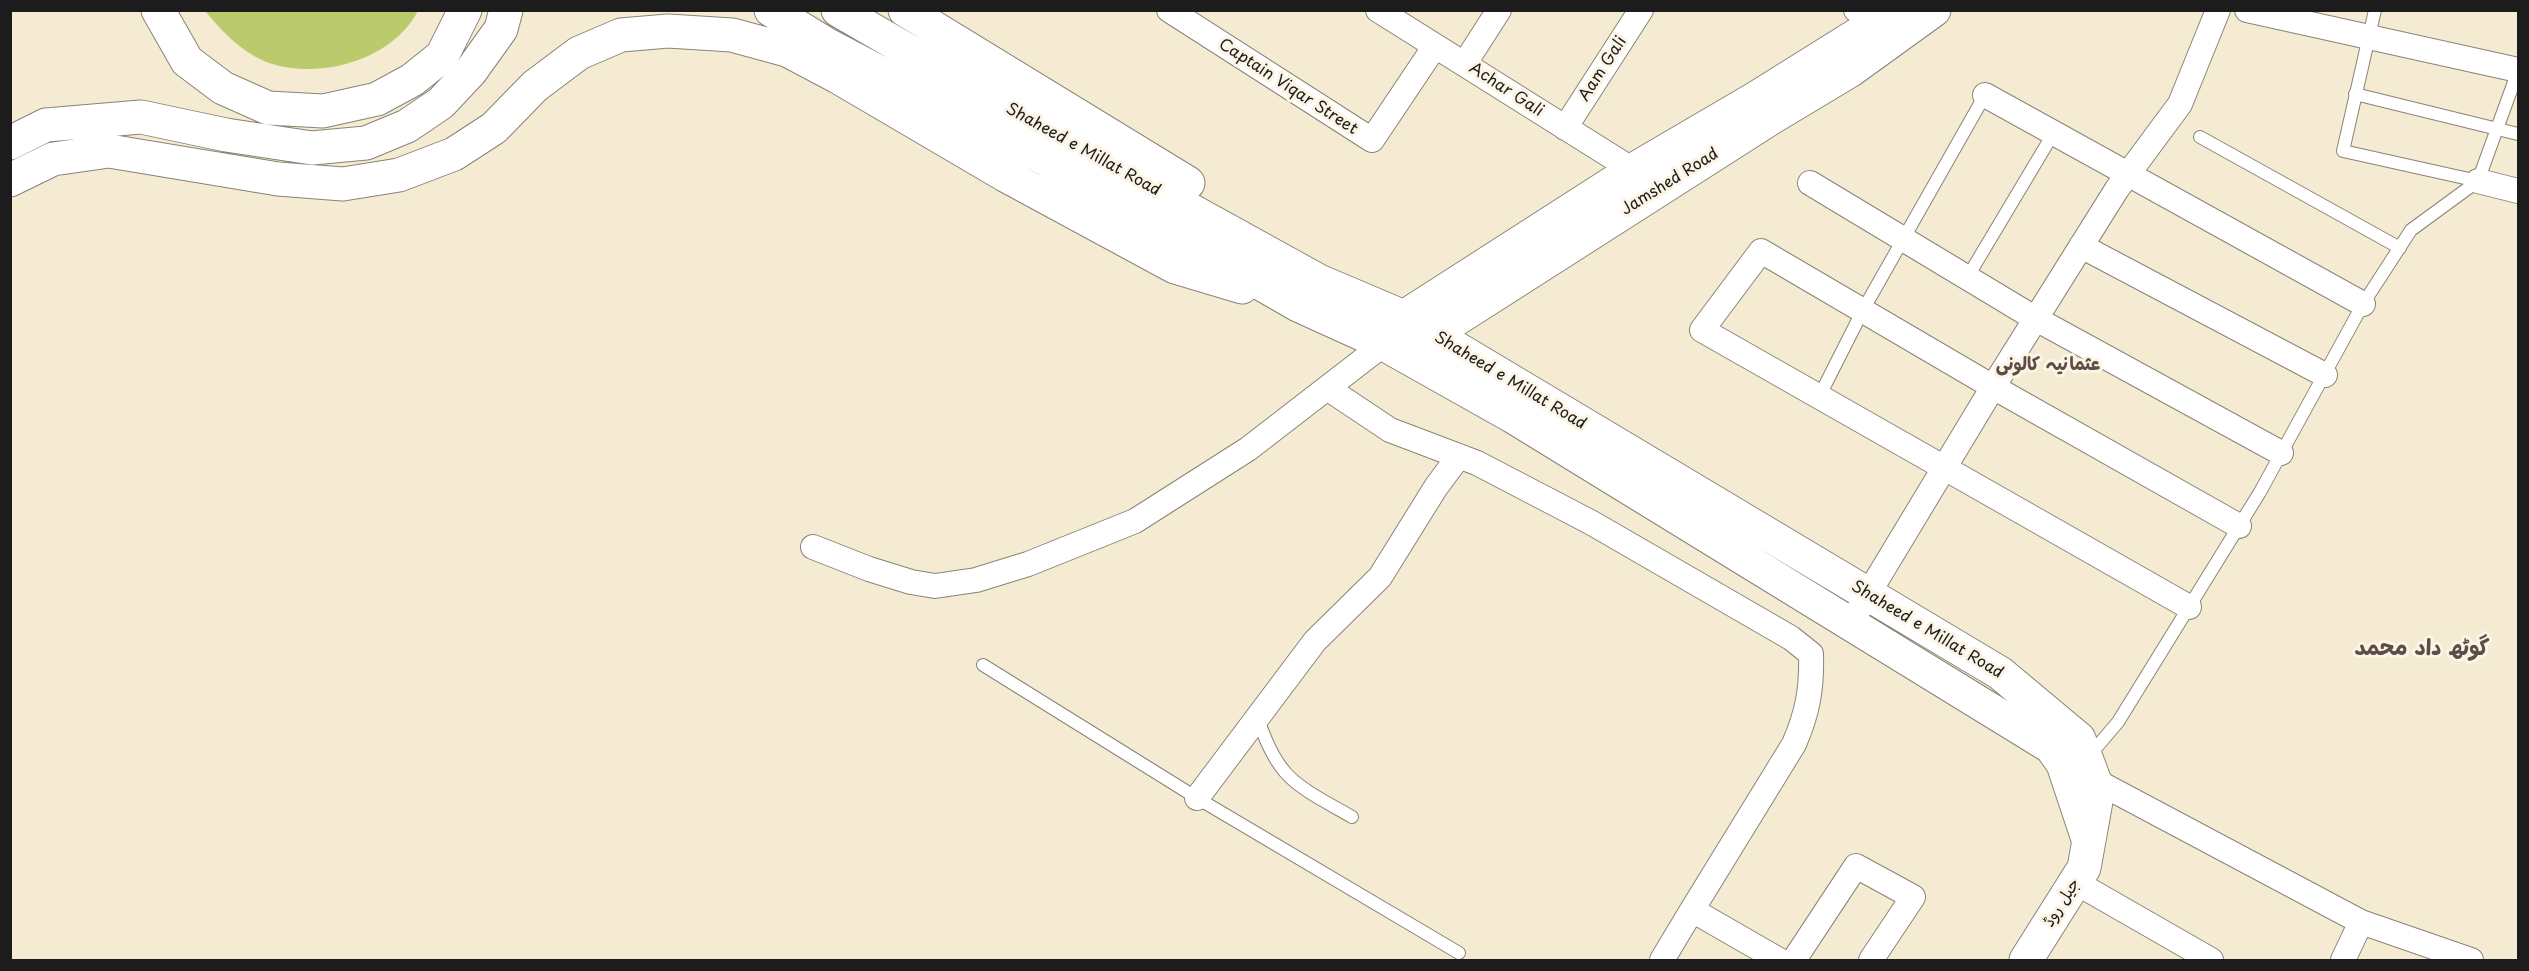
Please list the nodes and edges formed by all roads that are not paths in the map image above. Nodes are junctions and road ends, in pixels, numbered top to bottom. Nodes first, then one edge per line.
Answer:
1 (158, 10) edge
2 (465, 10) edge
3 (506, 10) edge
4 (771, 10) edge
5 (838, 10) edge
6 (905, 10) edge
7 (1169, 10) edge
8 (1378, 10) edge
9 (1499, 10) edge
10 (1641, 10) edge
11 (1934, 10) edge
12 (2218, 10) edge
13 (2247, 10) edge
14 (2375, 10) edge
15 (1875, 15) edge
16 (1202, 19) edge
17 (942, 20) edge
18 (2369, 37) junction
19 (1435, 46) junction
20 (1465, 63) junction
21 (2518, 70) edge
22 (2355, 94) junction
23 (1985, 95) joint
24 (1565, 128) junction
25 (2498, 128) junction
26 (2053, 134) junction
27 (2518, 134) edge
28 (2200, 137) dead end
29 (10, 143) edge
30 (1633, 170) junction
31 (2127, 175) junction
32 (10, 180) edge
33 (2478, 181) junction
34 (1810, 183) dead end
35 (2518, 190) edge
36 (1903, 239) junction
37 (2081, 246) junction
38 (2400, 248) junction
39 (1967, 278) junction
40 (1319, 281) junction
41 (1298, 304) junction
42 (2363, 304) junction
43 (1863, 310) junction
44 (2036, 319) junction
45 (1433, 334) junction
46 (1398, 337) junction
47 (2325, 375) junction
48 (1994, 387) junction
49 (1327, 388) junction
50 (1819, 397) junction
51 (2281, 453) junction
52 (1459, 456) junction
53 (1944, 468) junction
54 (2239, 526) junction
55 (813, 547) dead end
56 (1868, 594) junction
57 (2189, 607) junction
58 (1850, 624) junction
59 (983, 665) dead end
60 (1257, 716) junction
61 (2090, 770) junction
62 (1197, 798) junction
63 (1352, 817) dead end
64 (2088, 841) junction
65 (2075, 882) junction
66 (1692, 910) junction
67 (2361, 922) junction
68 (1460, 953) dead end
69 (2032, 958) edge
70 (1662, 960) edge
71 (1779, 960) edge
72 (1794, 960) edge
73 (1871, 960) edge
74 (2211, 960) edge
75 (2343, 960) edge
76 (2471, 960) edge

1 - 2 main road
3 - 29 main road
4 - 41 main road
5 - 40 main road, Shaheed e Millat Road
6 - 17 main road
7 - 16 street, Captain Viqar Street
8 - 19 street, Achar Gali
9 - 20 street
10 - 24 street, Aam Gali
11 - 45 main road, Jamshed Road
12 - 31 street
13 - 18 street
14 - 18 lane
15 - 30 main road, Jamshed Road
16 - 19 street, Captain Viqar Street
17 - 40 main road
18 - 21 street
18 - 22 lane
19 - 20 street, Achar Gali
20 - 24 street, Achar Gali
21 - 25 lane
22 - 25 lane
22 - 33 lane
23 - 26 street
23 - 36 lane
24 - 30 street, Achar Gali
25 - 27 lane
25 - 33 lane
26 - 31 street
26 - 39 lane
28 - 38 lane
30 - 46 main road, Jamshed Road
31 - 37 street
31 - 42 street
32 - 41 main road
33 - 35 street
33 - 38 lane
34 - 36 street
36 - 39 street
36 - 43 lane
37 - 44 street
37 - 47 street
38 - 42 lane
39 - 44 street
40 - 46 main road, Shaheed e Millat Road
41 - 46 main road
42 - 47 lane
43 - 48 street
43 - 50 lane
43 - 50 street
44 - 48 street
44 - 51 street
45 - 46 main road, Jamshed Road
45 - 56 main road, Shaheed e Millat Road
46 - 49 street
46 - 58 main road, Shaheed e Millat Road
47 - 51 lane
48 - 53 street
48 - 54 street
49 - 52 street
49 - 55 street
50 - 53 street
51 - 54 lane
52 - 60 street
52 - 66 street
53 - 56 street
53 - 57 street
54 - 57 lane
56 - 58 street
56 - 61 main road, Shaheed e Millat Road
57 - 61 lane
58 - 64 main road, Shaheed e Millat Road
59 - 62 lane
60 - 62 street
60 - 63 lane
61 - 64 main road, Shaheed e Millat Road
61 - 67 street
62 - 68 lane
64 - 65 main road, جیل روڈ
65 - 69 main road, جیل روڈ
65 - 74 street
66 - 70 street
66 - 71 street
67 - 75 street
67 - 76 street
72 - 73 street

